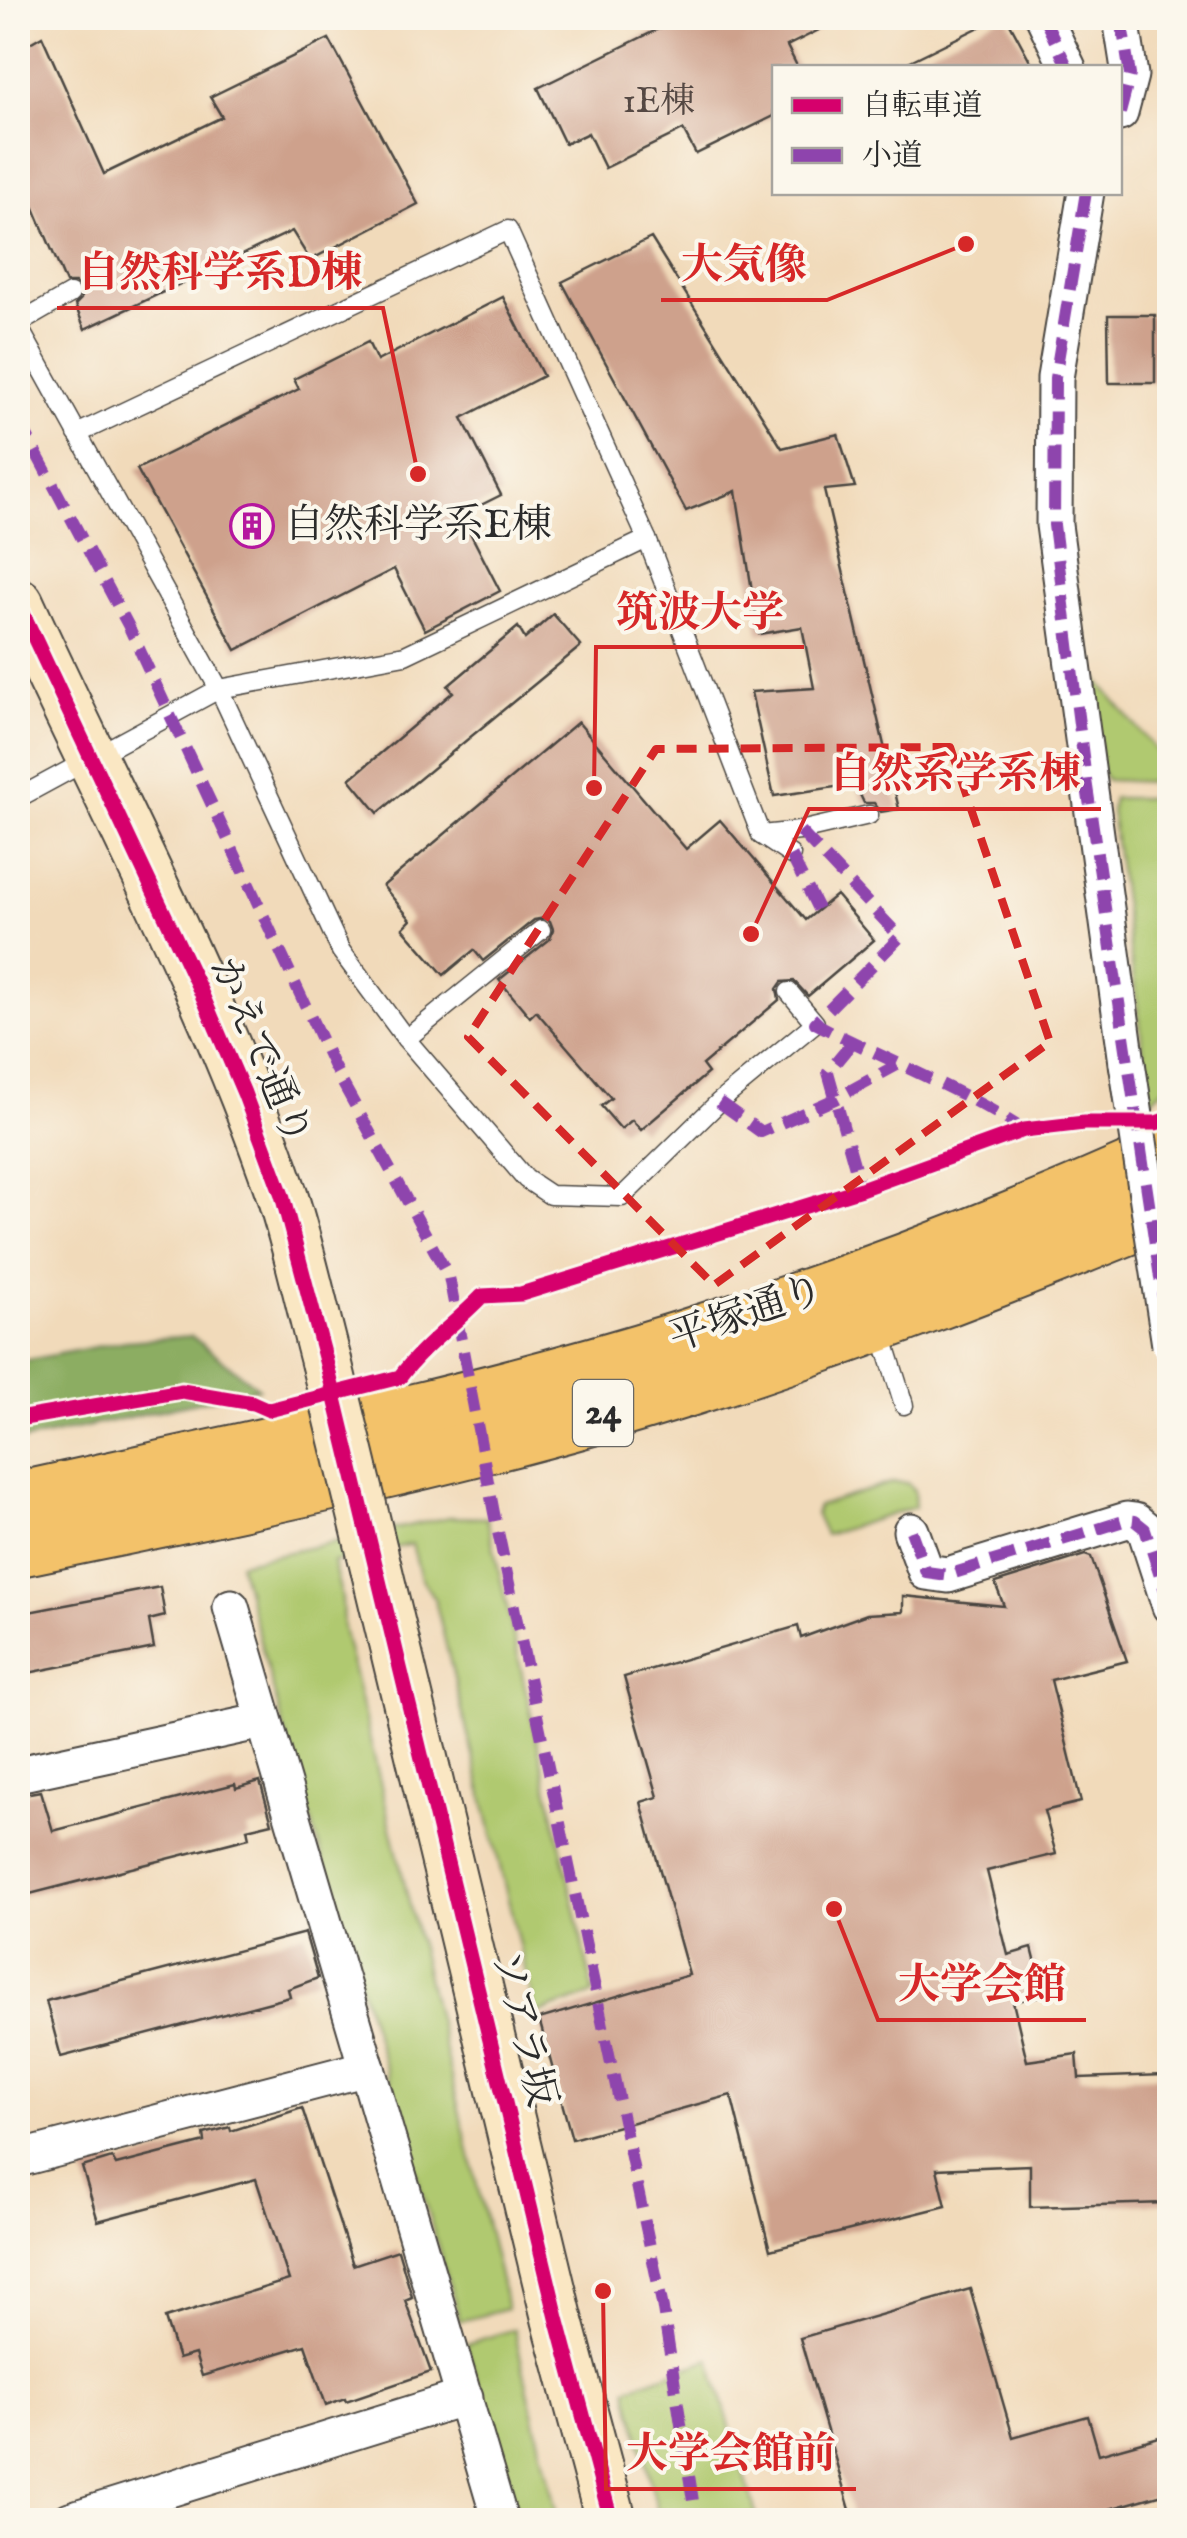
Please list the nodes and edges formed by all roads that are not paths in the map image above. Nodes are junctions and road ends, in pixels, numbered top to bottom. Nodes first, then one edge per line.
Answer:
1 (1044, 18) edge
2 (1121, 18) edge
3 (1067, 65) edge
4 (1122, 105) edge
5 (1085, 195) edge
6 (70, 294) dead end
7 (18, 325) edge
8 (77, 434) junction
9 (648, 539) junction
10 (18, 603) edge
11 (218, 689) junction
12 (88, 757) junction
13 (18, 798) edge
14 (869, 815) dead end
15 (761, 836) junction
16 (791, 855) dead end
17 (541, 930) dead end
18 (788, 992) dead end
19 (406, 1039) junction
20 (1170, 1152) edge
21 (1170, 1210) edge
22 (879, 1326) junction
23 (1170, 1345) edge
24 (904, 1404) dead end
25 (18, 1500) edge
26 (911, 1532) dead end
27 (18, 1549) edge
28 (372, 1551) joint
29 (231, 1606) dead end
30 (1170, 1606) edge
31 (262, 1721) junction
32 (18, 1774) edge
33 (367, 2068) junction
34 (18, 2159) edge
35 (465, 2398) junction
36 (70, 2520) edge
37 (500, 2520) edge
38 (611, 2520) edge

1 - 3 street
2 - 4 street
5 - 23 street, bridge
6 - 7 lane
7 - 8 lane
8 - 9 lane
8 - 11 lane
9 - 11 lane
9 - 15 lane
10 - 12 street, かえで通り
11 - 12 lane
11 - 19 lane
12 - 13 lane
12 - 28 street, かえで通り, bridge
14 - 15 lane
15 - 16 lane
17 - 19 lane
18 - 19 lane
20 - 25 main road, 平塚通り / 24
21 - 22 main road, 平塚通り / 24
22 - 24 lane
22 - 27 main road, 平塚通り / 24
26 - 30 street
28 - 38 street, ソアラ坂
29 - 31 street
31 - 32 street
31 - 33 street
33 - 34 street
33 - 35 street
35 - 36 street
35 - 37 street

